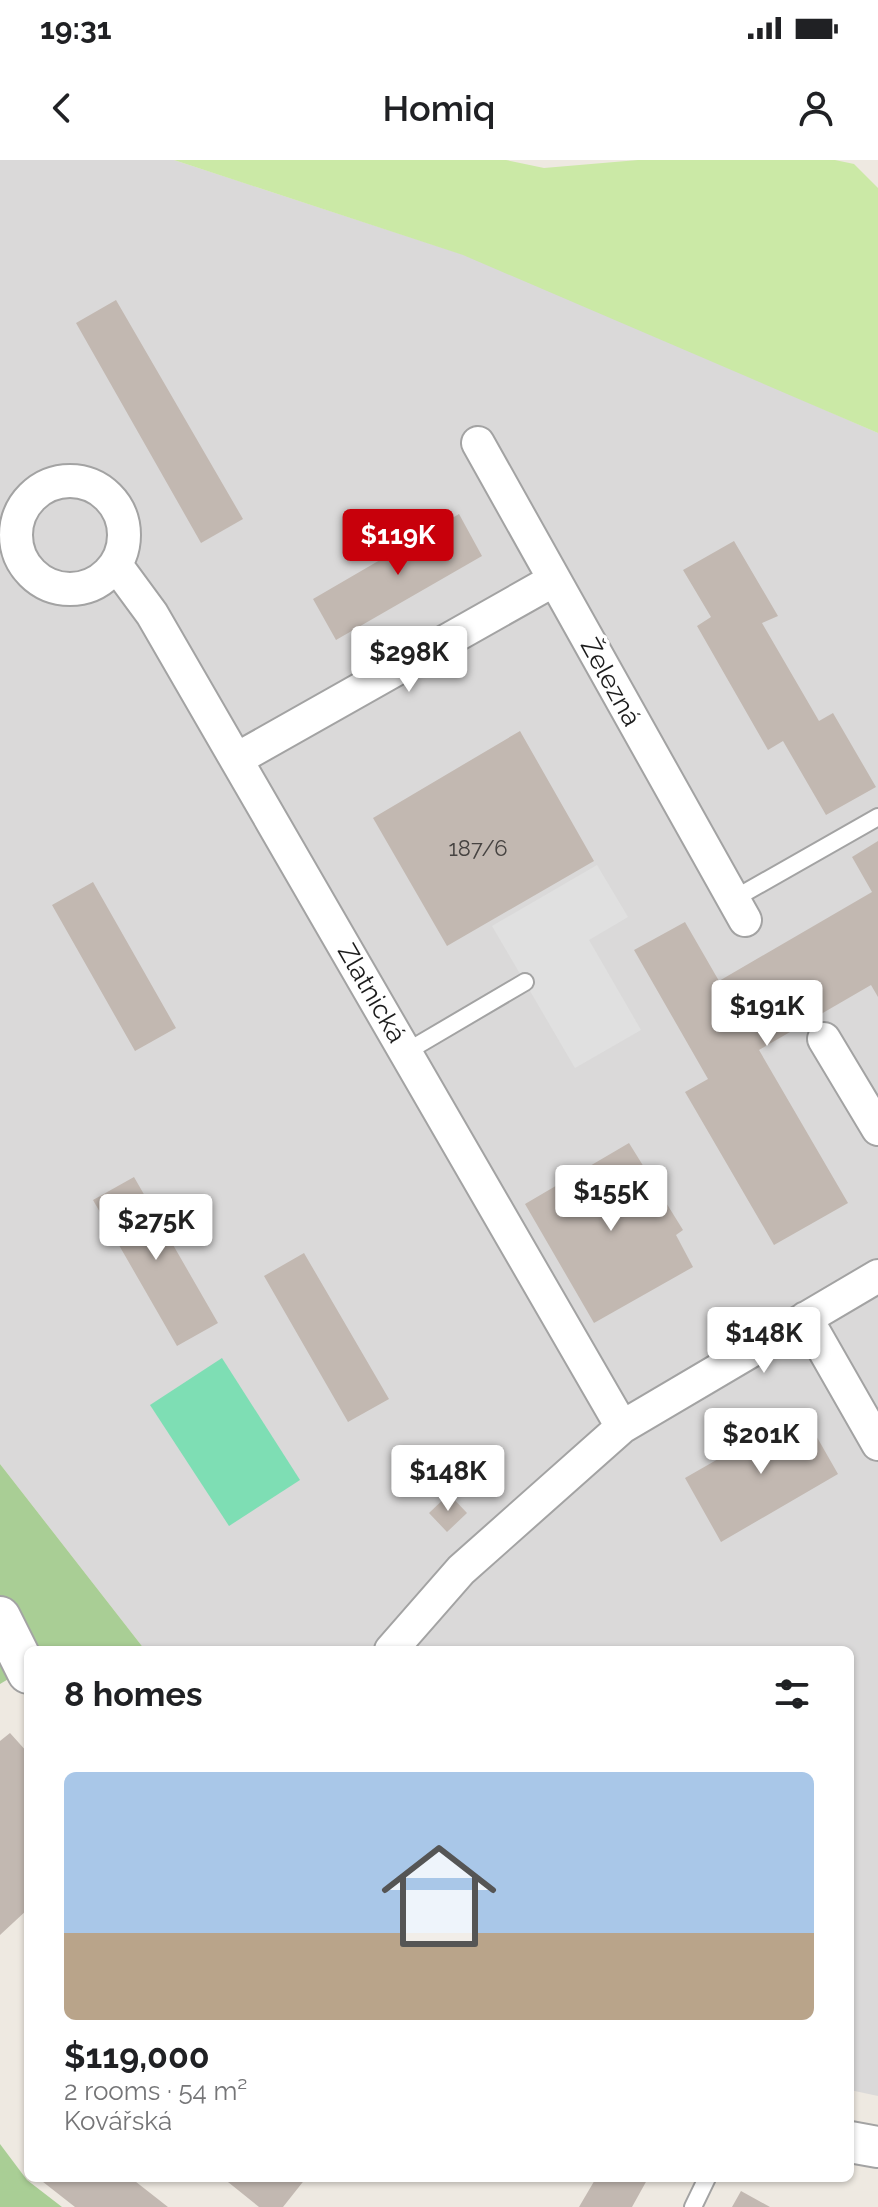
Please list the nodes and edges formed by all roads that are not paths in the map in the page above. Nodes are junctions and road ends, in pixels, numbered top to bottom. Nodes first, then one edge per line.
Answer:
1 (478, 443) dead end
2 (116, 565) dead end
3 (554, 580) junction
4 (237, 759) junction
5 (878, 817) edge
6 (738, 910) joint
7 (525, 982) dead end
8 (824, 1039) dead end
9 (406, 1052) junction
10 (878, 1129) edge
11 (878, 1276) edge
12 (806, 1318) junction
13 (622, 1427) junction
14 (878, 1444) edge
15 (0, 1617) edge
16 (394, 1646) edge
17 (24, 1666) edge
18 (854, 2143) edge
19 (878, 2147) edge
20 (705, 2182) edge
21 (693, 2207) edge

1 - 3 street, Železná
2 - 4 street, Zlatnická
3 - 4 street
3 - 6 street, Železná
4 - 9 street, Zlatnická
5 - 6 lane
7 - 9 lane
8 - 10 street
9 - 13 street, Zlatnická
11 - 12 street
12 - 13 street
12 - 14 street
13 - 16 street
15 - 17 street
18 - 19 street
20 - 21 lane

